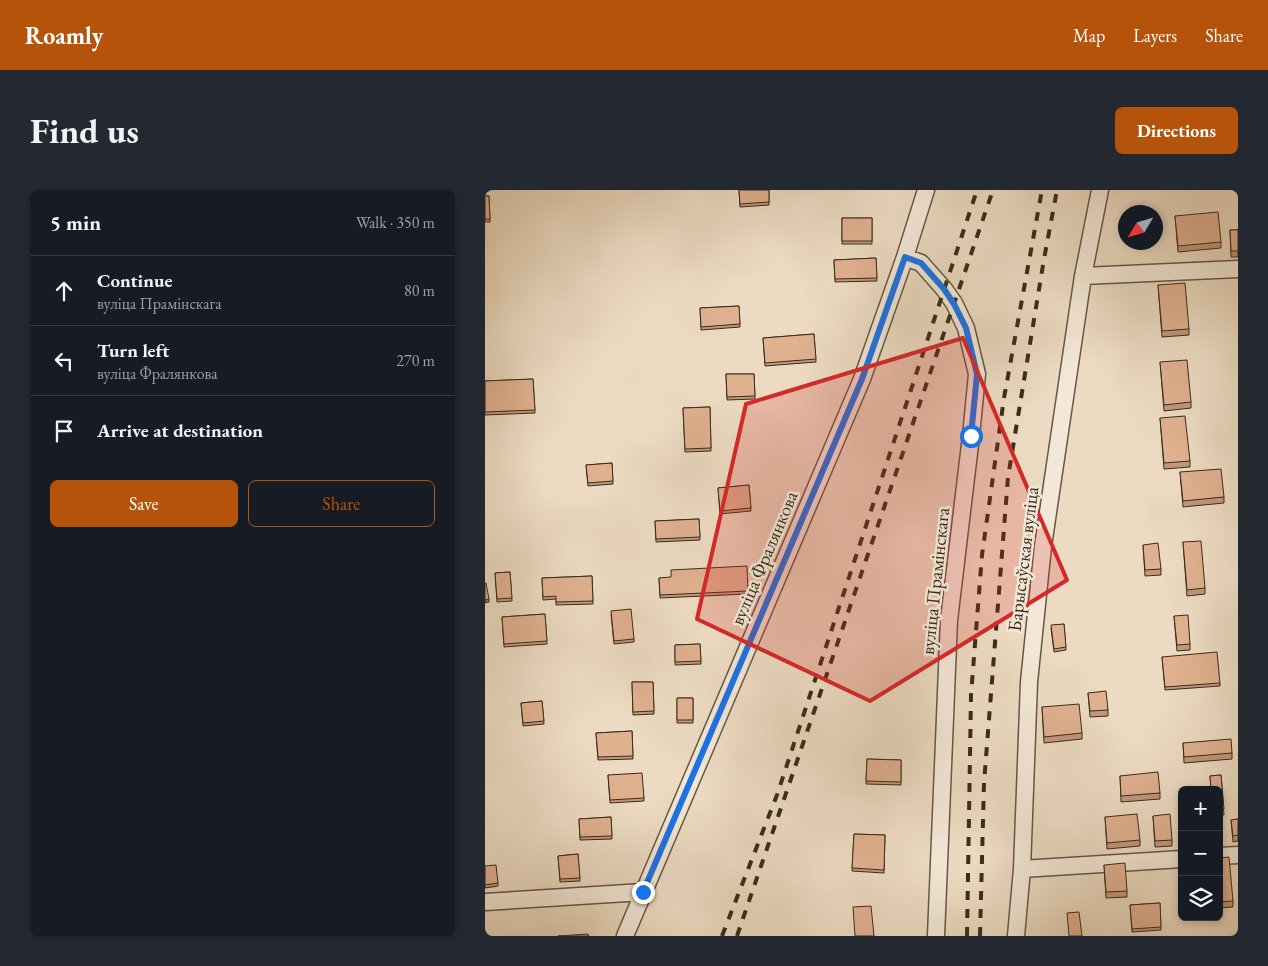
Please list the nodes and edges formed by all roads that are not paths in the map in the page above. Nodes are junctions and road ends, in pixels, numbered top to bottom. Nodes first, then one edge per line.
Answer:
1 (926, 190) edge
2 (1100, 190) edge
3 (905, 257) junction
4 (1238, 269) edge
5 (1083, 276) junction
6 (1238, 855) edge
7 (1223, 856) edge
8 (1178, 859) edge
9 (1022, 869) junction
10 (643, 892) junction
11 (485, 902) edge
12 (625, 936) edge
13 (935, 936) edge
14 (1016, 936) edge

1 - 3 street, вуліца Фралянкова
2 - 5 street, Барысаўская вуліца
3 - 10 street, вуліца Фралянкова
3 - 13 street, вуліца Прамінскага
4 - 5 street
5 - 9 street, Барысаўская вуліца
6 - 7 street
8 - 9 street
9 - 14 street, Барысаўская вуліца
10 - 11 street
10 - 12 street, вуліца Фралянкова

